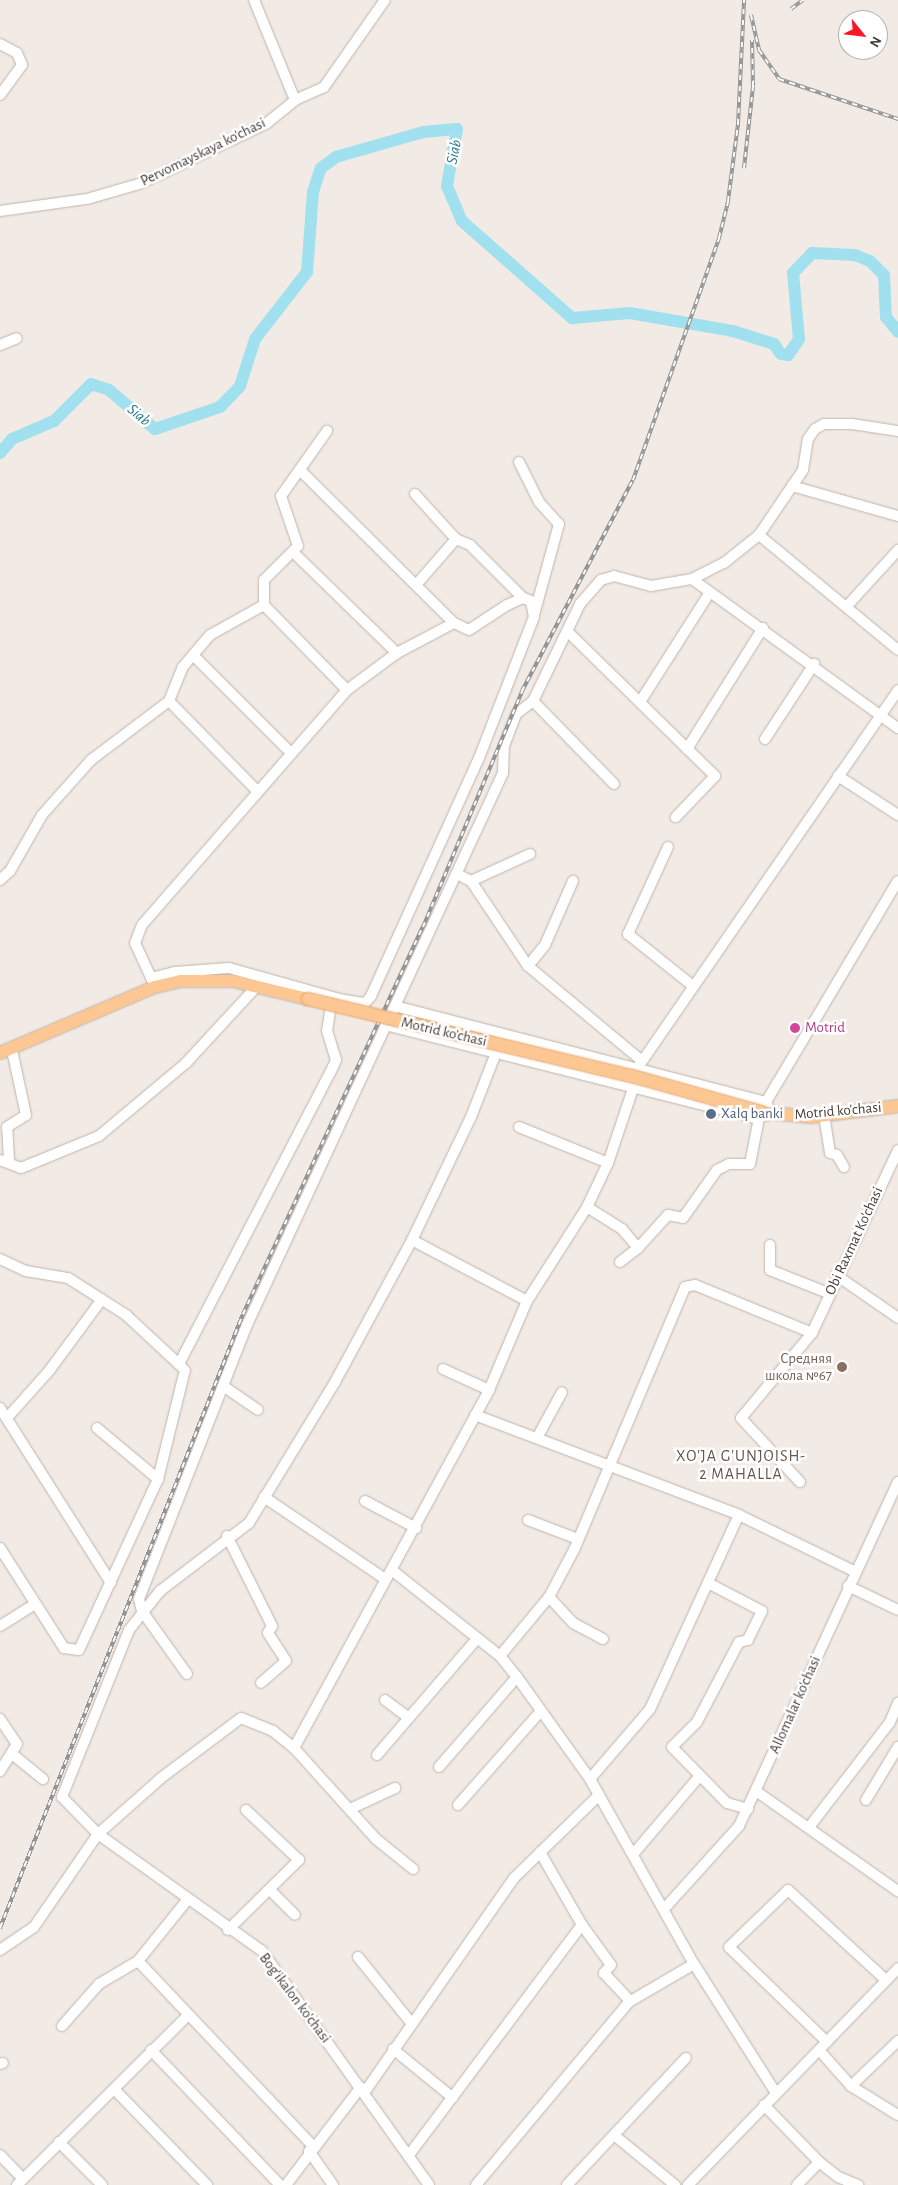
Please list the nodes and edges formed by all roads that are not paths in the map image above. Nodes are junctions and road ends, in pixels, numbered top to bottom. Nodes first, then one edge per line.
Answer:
1 (254, 0) edge
2 (384, 0) edge
3 (0, 44) edge
4 (0, 95) edge
5 (296, 100) junction
6 (0, 211) edge
7 (18, 338) dead end
8 (0, 345) edge
9 (327, 431) dead end
10 (898, 431) edge
11 (519, 462) dead end
12 (300, 470) junction
13 (792, 486) junction
14 (415, 494) dead end
15 (898, 516) edge
16 (759, 535) junction
17 (456, 539) junction
18 (898, 550) edge
19 (294, 553) junction
20 (692, 579) junction
21 (416, 585) junction
22 (710, 592) junction
23 (523, 598) junction
24 (264, 605) junction
25 (847, 606) junction
26 (534, 616) junction
27 (454, 622) junction
28 (763, 628) junction
29 (568, 632) junction
30 (898, 650) edge
31 (397, 653) junction
32 (193, 655) junction
33 (814, 664) junction
34 (347, 690) junction
35 (898, 690) edge
36 (169, 701) junction
37 (533, 701) junction
38 (640, 702) junction
39 (880, 715) junction
40 (898, 728) edge
41 (765, 739) dead end
42 (688, 749) junction
43 (291, 752) junction
44 (838, 776) junction
45 (614, 784) dead end
46 (257, 791) junction
47 (898, 815) edge
48 (676, 817) dead end
49 (668, 847) dead end
50 (530, 854) dead end
51 (457, 874) junction
52 (0, 880) edge
53 (573, 881) dead end
54 (898, 881) edge
55 (471, 882) junction
56 (528, 966) junction
57 (153, 983) junction
58 (257, 986) junction
59 (693, 986) junction
60 (330, 1005) junction
61 (395, 1006) junction
62 (385, 1025) junction
63 (498, 1048) junction
64 (6, 1052) edge
65 (618, 1065) junction
66 (636, 1074) junction
67 (611, 1082) junction
68 (898, 1106) edge
69 (765, 1112) junction
70 (824, 1115) junction
71 (519, 1127) dead end
72 (898, 1150) edge
73 (4, 1160) edge
74 (608, 1163) junction
75 (844, 1167) dead end
76 (587, 1207) junction
77 (412, 1240) junction
78 (770, 1245) dead end
79 (638, 1248) junction
80 (0, 1259) edge
81 (620, 1262) dead end
82 (836, 1275) junction
83 (828, 1293) junction
84 (102, 1299) junction
85 (527, 1301) junction
86 (898, 1318) edge
87 (812, 1333) junction
88 (443, 1368) dead end
89 (185, 1369) junction
90 (223, 1386) junction
91 (489, 1390) junction
92 (562, 1392) dead end
93 (0, 1408) edge
94 (258, 1410) dead end
95 (475, 1415) junction
96 (6, 1418) junction
97 (96, 1428) dead end
98 (537, 1438) junction
99 (608, 1464) junction
100 (158, 1479) junction
101 (800, 1482) dead end
102 (898, 1482) edge
103 (264, 1497) junction
104 (365, 1501) dead end
105 (739, 1515) junction
106 (528, 1520) dead end
107 (416, 1528) junction
108 (227, 1536) junction
109 (578, 1539) junction
110 (0, 1548) edge
111 (393, 1571) junction
112 (856, 1572) junction
113 (385, 1579) junction
114 (111, 1583) junction
115 (708, 1583) junction
116 (848, 1586) junction
117 (549, 1597) junction
118 (34, 1605) junction
119 (898, 1610) edge
120 (142, 1611) junction
121 (0, 1626) edge
122 (603, 1638) dead end
123 (476, 1640) junction
124 (500, 1656) junction
125 (187, 1674) dead end
126 (517, 1677) junction
127 (262, 1683) dead end
128 (385, 1700) dead end
129 (898, 1703) edge
130 (541, 1711) junction
131 (409, 1718) junction
132 (0, 1719) edge
133 (898, 1747) edge
134 (294, 1748) junction
135 (12, 1754) junction
136 (377, 1755) dead end
137 (439, 1767) dead end
138 (0, 1771) edge
139 (698, 1778) junction
140 (43, 1779) dead end
141 (590, 1779) junction
142 (394, 1788) dead end
143 (756, 1791) junction
144 (599, 1795) junction
145 (866, 1800) dead end
146 (458, 1805) dead end
147 (350, 1809) junction
148 (748, 1809) junction
149 (246, 1810) dead end
150 (810, 1826) junction
151 (98, 1834) junction
152 (540, 1852) junction
153 (635, 1852) junction
154 (413, 1869) dead end
155 (270, 1890) junction
156 (898, 1891) edge
157 (188, 1899) junction
158 (664, 1909) junction
159 (295, 1915) dead end
160 (582, 1925) junction
161 (228, 1930) junction
162 (0, 1950) edge
163 (358, 1957) dead end
164 (138, 1961) junction
165 (694, 1964) junction
166 (898, 1968) edge
167 (886, 1980) junction
168 (630, 2001) junction
169 (188, 2015) junction
170 (412, 2024) junction
171 (62, 2026) dead end
172 (898, 2041) edge
173 (826, 2042) junction
174 (393, 2049) junction
175 (151, 2050) junction
176 (819, 2050) junction
177 (686, 2058) dead end
178 (851, 2086) junction
179 (114, 2089) junction
180 (363, 2090) junction
181 (776, 2093) junction
182 (453, 2098) junction
183 (764, 2105) junction
184 (898, 2115) edge
185 (614, 2135) junction
186 (59, 2142) junction
187 (310, 2148) junction
188 (0, 2155) edge
189 (409, 2155) junction
190 (819, 2162) junction
191 (20, 2182) edge
192 (102, 2185) edge
193 (207, 2185) edge
194 (280, 2185) edge
195 (286, 2185) edge
196 (333, 2185) edge
197 (429, 2185) edge
198 (476, 2185) edge
199 (567, 2185) edge
200 (675, 2185) edge
201 (688, 2185) edge
202 (797, 2185) edge
203 (858, 2185) edge

1 - 5 street
2 - 5 street, Pervomayskaya ko'chasi
3 - 4 street
5 - 6 street, Pervomayskaya ko'chasi
7 - 8 street
9 - 12 street
10 - 13 street
11 - 26 street
12 - 19 street
12 - 21 street
13 - 15 street
13 - 16 street
14 - 17 street
16 - 20 street
16 - 25 street
17 - 21 street
17 - 23 street
18 - 25 street
19 - 24 street
19 - 31 street
20 - 22 street
20 - 29 street
21 - 27 street
22 - 28 street
22 - 38 street
23 - 26 street
23 - 27 street
24 - 32 street
24 - 34 street
25 - 30 street
26 - 57 street
27 - 31 street
28 - 33 street
28 - 42 street
29 - 37 street
29 - 38 street
31 - 34 street
32 - 36 street
32 - 43 street
33 - 39 street
33 - 41 street
34 - 43 street
35 - 39 street
36 - 46 street
36 - 52 street
37 - 45 street
37 - 51 street
38 - 42 street
39 - 40 street
39 - 44 street
42 - 48 street
43 - 46 street
44 - 47 street
44 - 59 street
46 - 57 street
49 - 59 street
50 - 55 street
51 - 55 street
51 - 61 street
53 - 56 street
54 - 69 street
55 - 56 street
56 - 66 street
57 - 58 main road, Motrid ko'chasi
57 - 64 main road, Motrid ko'chasi
58 - 60 main road, Motrid ko'chasi, bridge
58 - 73 street
59 - 66 street
60 - 63 main road, Motrid ko'chasi, bridge
60 - 89 street
61 - 62 street
61 - 65 street
62 - 63 street
62 - 90 street
63 - 66 main road, Motrid ko'chasi, bridge
63 - 67 street
63 - 77 street
64 - 73 street
65 - 66 street
65 - 67 street
66 - 67 street
66 - 69 main road, Motrid ko'chasi, bridge
66 - 74 street
68 - 70 main road, Motrid ko'chasi
69 - 70 main road, Motrid ko'chasi
69 - 79 street
70 - 75 street
71 - 74 street
72 - 82 street, Obi Raxmat Ko'chasi
74 - 76 street
76 - 79 street
76 - 85 street
77 - 85 street
77 - 103 street
78 - 83 street
79 - 81 street
80 - 84 street
82 - 83 street, Obi Raxmat Ko'chasi
82 - 86 street
83 - 87 street, Obi Raxmat Ko'chasi
84 - 89 street
84 - 96 street
85 - 91 street
87 - 99 street
87 - 101 street
88 - 91 street
89 - 100 street
90 - 94 street
90 - 120 street
91 - 95 street
92 - 98 street
93 - 96 street
95 - 98 street
95 - 107 street
96 - 114 street
97 - 100 street
98 - 99 street
99 - 105 street
99 - 109 street
100 - 114 street
102 - 112 street, Allomalar ko'chasi
103 - 108 street
103 - 113 street
104 - 107 street
105 - 112 street
105 - 115 street
106 - 109 street
107 - 111 street
108 - 120 street
108 - 127 street
109 - 117 street
110 - 118 street
111 - 113 street
111 - 123 street
112 - 116 street, Allomalar ko'chasi
113 - 134 street
114 - 118 street
115 - 139 street
115 - 141 street
116 - 119 street
116 - 143 street, Allomalar ko'chasi
117 - 122 street
117 - 124 street
118 - 121 street
120 - 125 street
120 - 151 street, Bog'ikalon ko'chasi
123 - 124 street
123 - 131 street
124 - 126 street
126 - 130 street
126 - 137 street
128 - 131 street
129 - 150 street
130 - 141 street
130 - 146 street
131 - 136 street
132 - 135 street
133 - 145 street
134 - 147 street
134 - 151 street
135 - 138 street
135 - 140 street
139 - 148 street
139 - 153 street
141 - 144 street
142 - 147 street
143 - 148 street, Allomalar ko'chasi
143 - 150 street
144 - 152 street
144 - 153 street
147 - 154 street
148 - 158 street, Allomalar ko'chasi
149 - 155 street
150 - 156 street
151 - 157 street, Bog'ikalon ko'chasi
151 - 162 street
152 - 160 street
152 - 170 street
153 - 158 street
155 - 159 street
155 - 161 street
157 - 161 street, Bog'ikalon ko'chasi
157 - 164 street
158 - 165 street
160 - 168 street
160 - 182 street
161 - 180 street, Bog'ikalon ko'chasi
163 - 170 street
164 - 169 street
164 - 171 street
165 - 168 street
165 - 181 street
166 - 167 street
167 - 173 street
167 - 173 street
168 - 198 street
169 - 175 street
169 - 187 street
170 - 174 street
172 - 178 street
173 - 176 street
174 - 180 street
174 - 182 street
175 - 179 street
175 - 194 street
176 - 178 street
176 - 181 street
177 - 185 street
178 - 184 street
179 - 186 street
179 - 193 street
180 - 187 street
180 - 189 street, Bog'ikalon ko'chasi
181 - 183 street
182 - 189 street
183 - 190 street
183 - 201 street
185 - 199 street
185 - 200 street
186 - 191 street
186 - 192 street
187 - 195 street
187 - 196 street
188 - 191 street
189 - 197 street, Bog'ikalon ko'chasi
190 - 202 street
190 - 203 street

